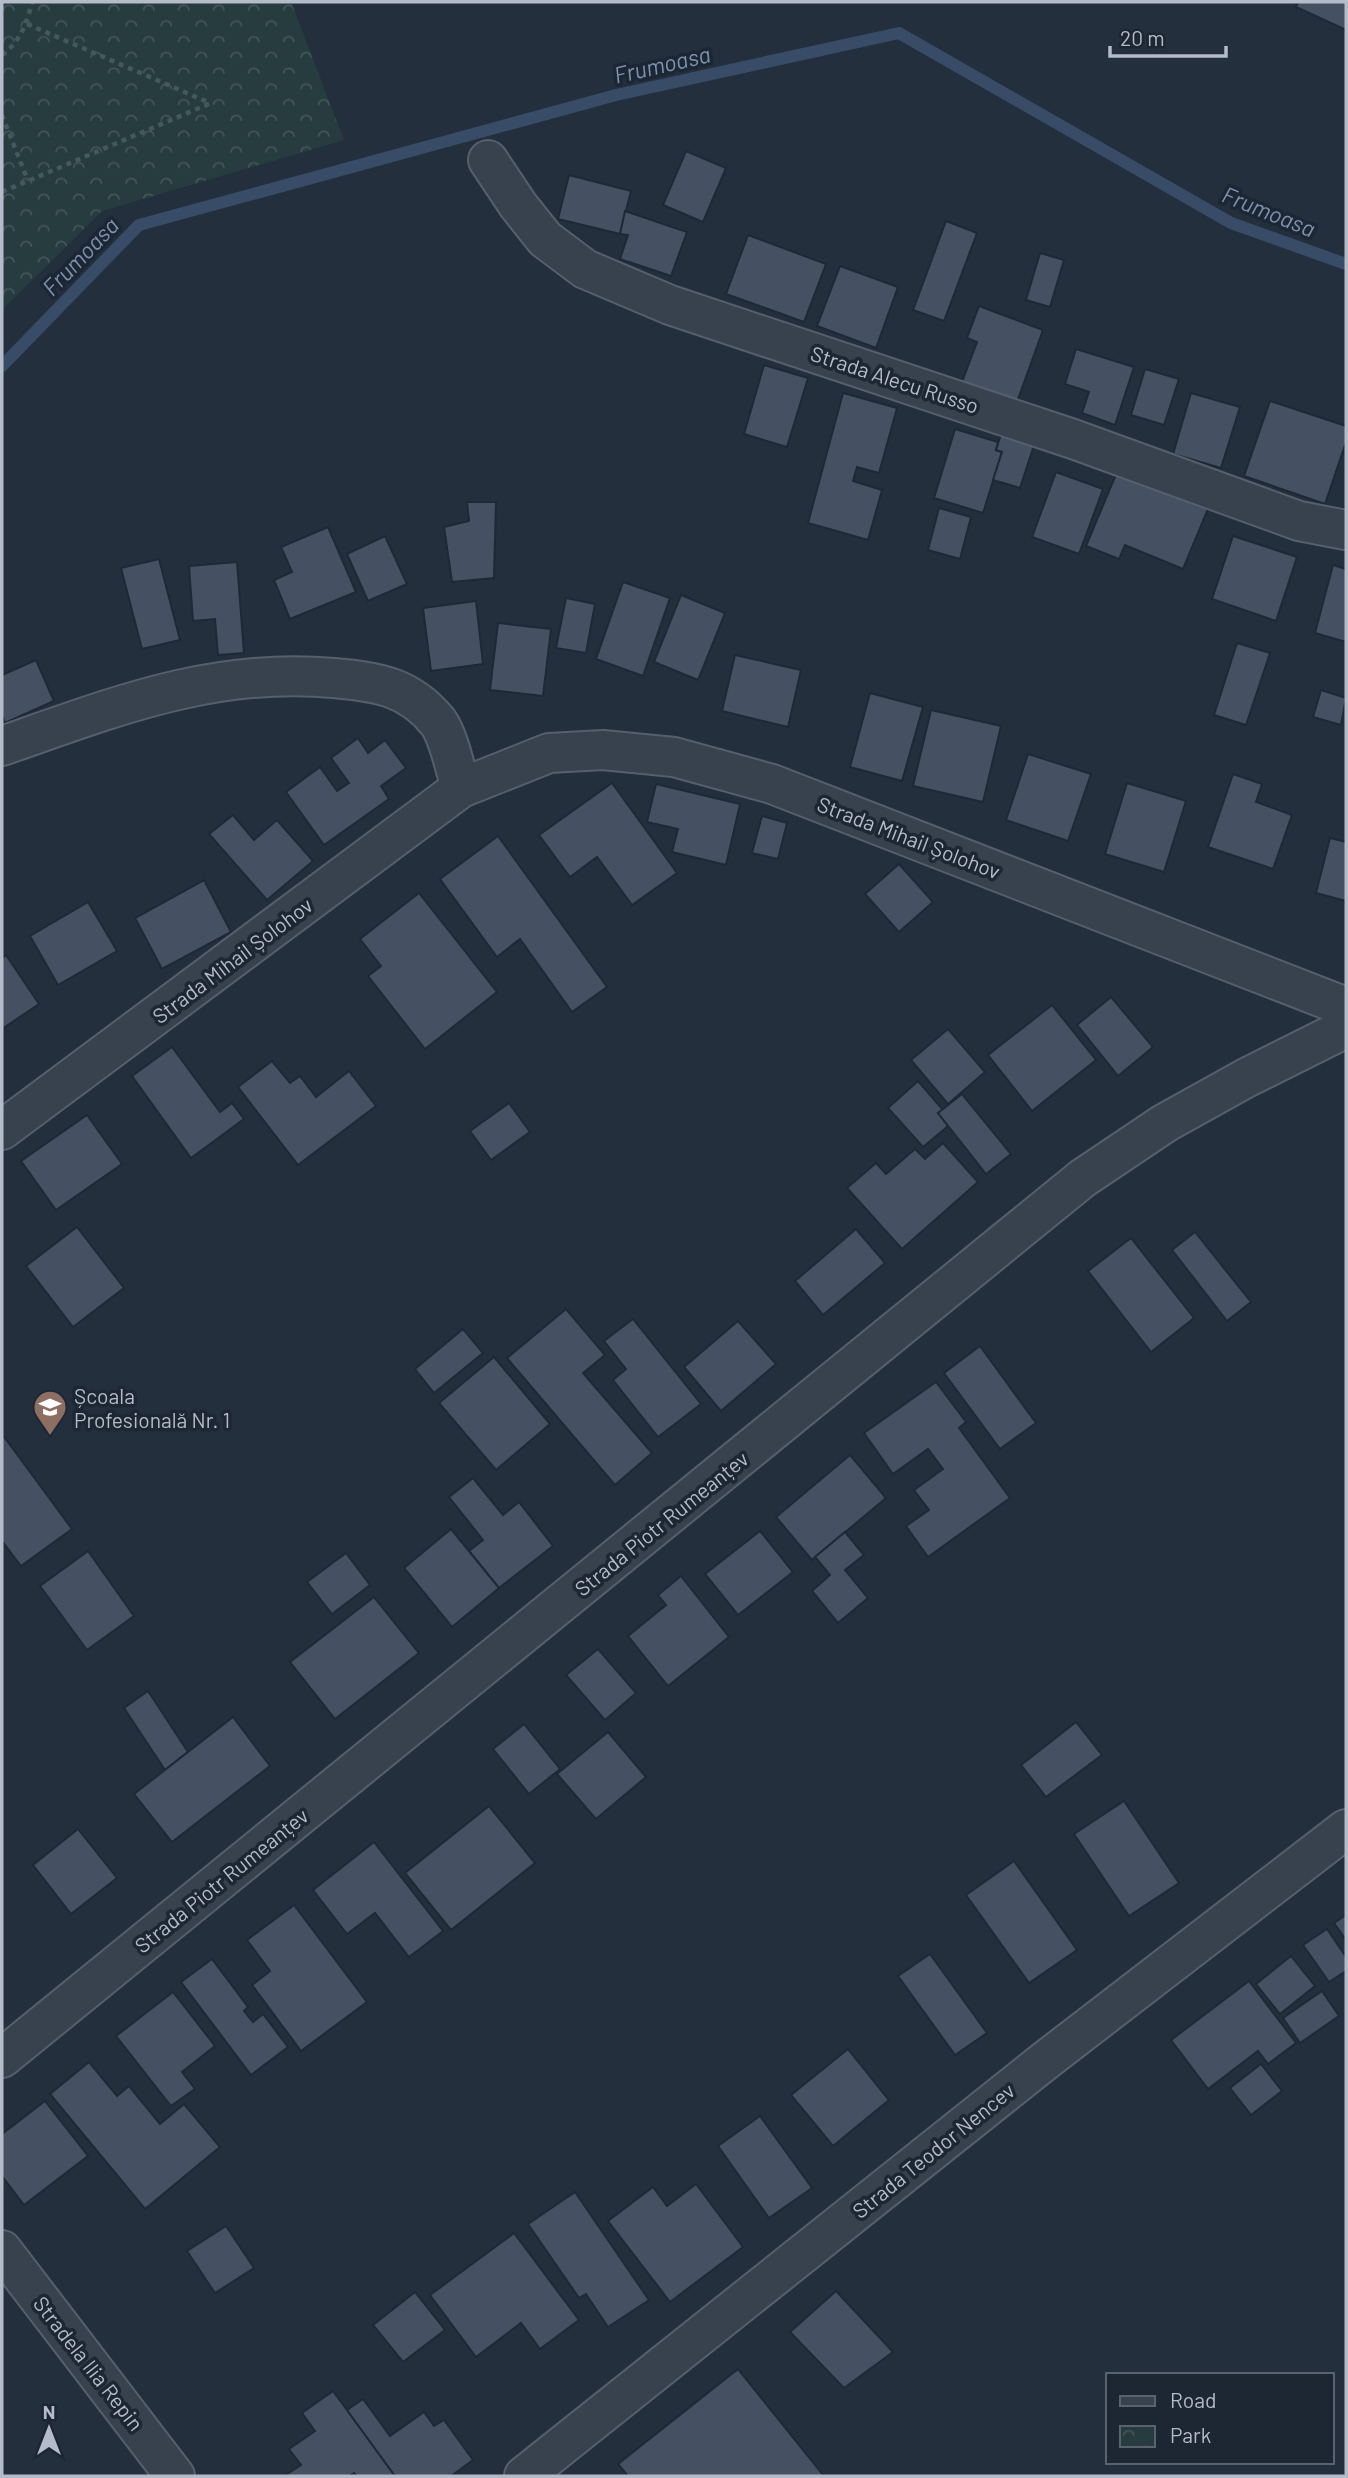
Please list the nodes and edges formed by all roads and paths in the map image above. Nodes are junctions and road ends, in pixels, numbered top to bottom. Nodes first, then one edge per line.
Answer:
1 (32, 2) edge
2 (27, 24) junction
3 (2, 55) edge
4 (2, 115) edge
5 (488, 160) dead end
6 (28, 181) junction
7 (2, 192) edge
8 (1346, 530) edge
9 (2, 746) edge
10 (461, 788) junction
11 (1346, 1007) edge
12 (1346, 1028) edge
13 (2, 1130) edge
14 (1346, 1829) edge
15 (2, 2057) edge
16 (2, 2250) edge
17 (176, 2476) edge
18 (524, 2476) edge

1 - 2 path
2 - 3 path
2 - 6 path
4 - 6 path
5 - 8 street, Strada Alecu Russo
6 - 7 path
9 - 10 street
10 - 11 street, Strada Mihail Șolohov
10 - 13 street, Strada Mihail Șolohov
12 - 15 street, Strada Piotr Rumeanțev
14 - 18 street, Strada Teodor Nencev
16 - 17 street, Stradela Ilia Repin

